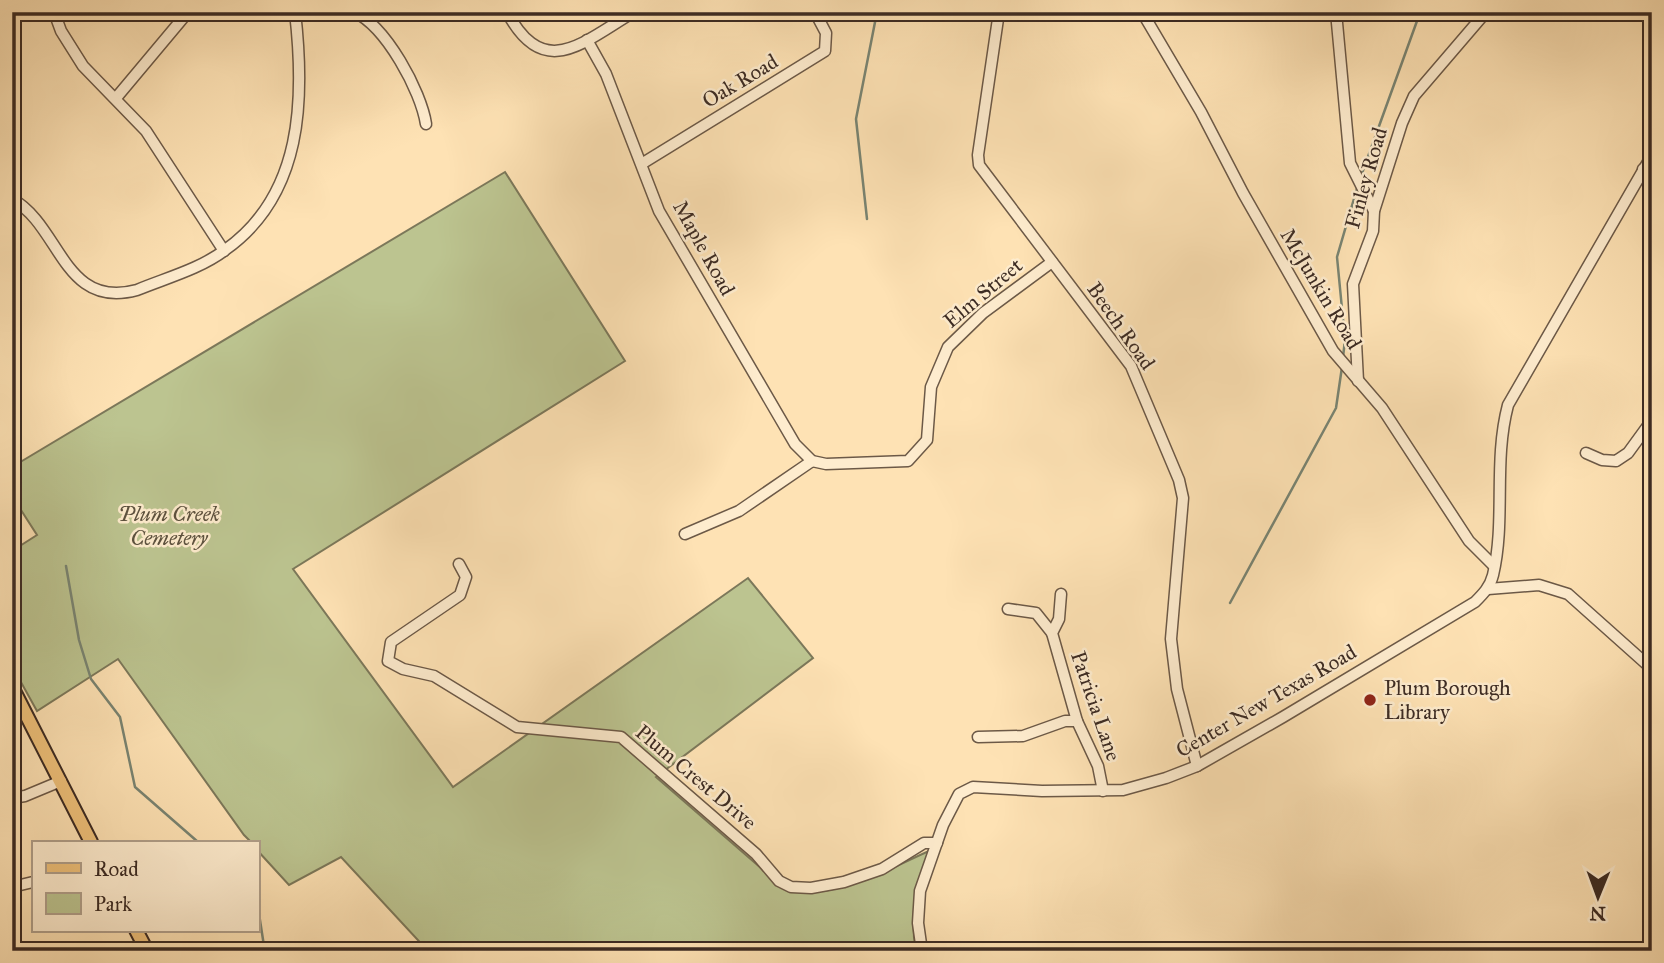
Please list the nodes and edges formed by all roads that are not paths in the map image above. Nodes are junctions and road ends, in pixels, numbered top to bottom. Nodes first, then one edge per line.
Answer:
1 (54, 12) edge
2 (295, 12) edge
3 (354, 12) edge
4 (507, 12) edge
5 (634, 12) edge
6 (999, 12) edge
7 (1142, 12) edge
8 (1336, 12) edge
9 (1486, 12) edge
10 (817, 16) dead end
11 (183, 18) dead end
12 (587, 40) junction
13 (116, 98) junction
14 (426, 124) dead end
15 (1652, 155) edge
16 (643, 163) junction
17 (1643, 169) junction
18 (1652, 184) edge
19 (12, 199) edge
20 (1374, 211) junction
21 (224, 251) junction
22 (1052, 261) junction
23 (1358, 382) junction
24 (1652, 420) edge
25 (1586, 453) dead end
26 (812, 461) junction
27 (685, 534) dead end
28 (458, 564) dead end
29 (1494, 566) junction
30 (1488, 589) junction
31 (1062, 594) dead end
32 (1008, 609) dead end
33 (1052, 633) junction
34 (1652, 669) edge
35 (12, 687) edge
36 (1077, 722) junction
37 (978, 737) dead end
38 (1197, 766) junction
39 (61, 781) junction
40 (1103, 791) junction
41 (12, 798) edge
42 (90, 841) edge
43 (937, 843) junction
44 (32, 882) edge
45 (12, 887) edge
46 (137, 932) edge
47 (147, 951) edge
48 (922, 951) edge

1 - 13 street
2 - 21 street
3 - 14 street
4 - 12 street
5 - 12 street
6 - 22 street, Beech Road
7 - 23 street, McJunkin Road
8 - 20 street
9 - 20 street, Finley Road
10 - 16 street, Oak Road
11 - 13 street
12 - 16 street, Maple Road
13 - 21 street
15 - 17 street
16 - 26 street, Maple Road
17 - 18 street
17 - 29 street
19 - 21 street
20 - 23 street, Finley Road
22 - 26 street, Elm Street
22 - 38 street, Beech Road
23 - 29 street, McJunkin Road
24 - 25 street
26 - 27 street
28 - 43 street, Plum Crest Drive
29 - 30 street
30 - 34 street
30 - 38 street, Center New Texas Road
31 - 33 street, Patricia Lane
32 - 33 street
33 - 36 street, Patricia Lane
35 - 39 main road
36 - 37 street
36 - 40 street, Patricia Lane
38 - 40 street, Center New Texas Road
39 - 41 street
39 - 42 main road
40 - 43 street, Center New Texas Road
43 - 48 street, Center New Texas Road
44 - 45 street
46 - 47 main road

